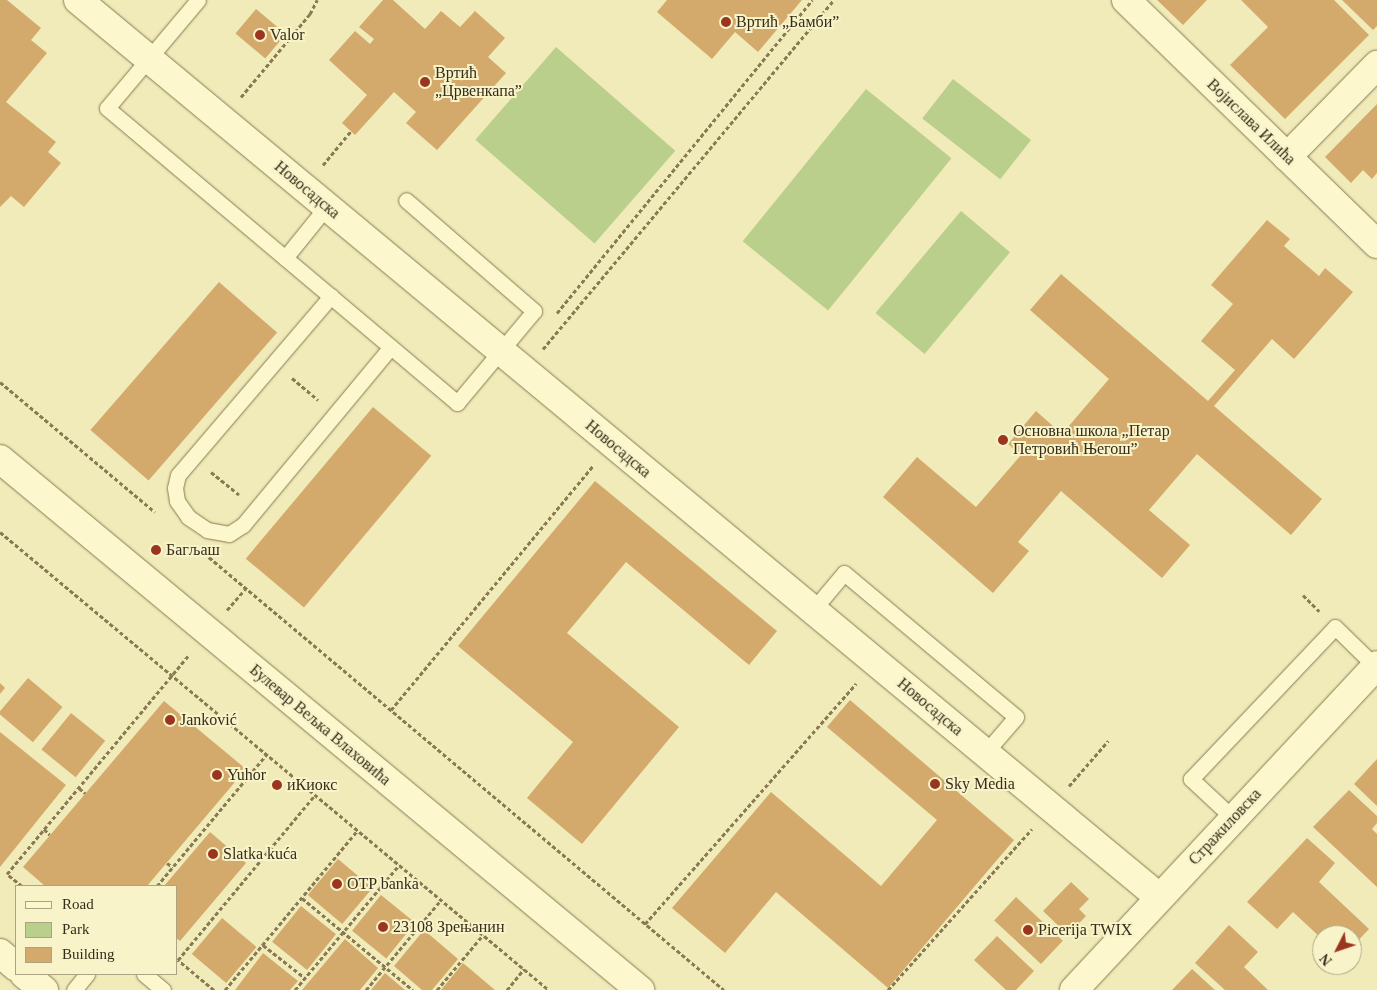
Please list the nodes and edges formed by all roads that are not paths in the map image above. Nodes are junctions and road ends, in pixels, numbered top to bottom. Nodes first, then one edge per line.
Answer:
1 (78, 0) edge
2 (198, 0) edge
3 (1126, 0) edge
4 (148, 59) junction
5 (1377, 65) edge
6 (1287, 156) junction
7 (406, 200) dead end
8 (327, 206) junction
9 (1377, 244) edge
10 (285, 258) junction
11 (330, 296) junction
12 (391, 347) junction
13 (500, 350) junction
14 (0, 459) edge
15 (813, 610) junction
16 (1376, 666) edge
17 (985, 753) junction
18 (1234, 819) junction
19 (1159, 897) junction
20 (0, 954) edge
21 (15, 966) edge
22 (25, 975) edge
23 (86, 975) edge
24 (145, 975) edge
25 (44, 990) edge
26 (74, 990) edge
27 (163, 990) edge
28 (640, 990) edge
29 (1074, 990) edge

1 - 4 street, Новосадска
2 - 4 lane
3 - 6 street, Војислава Илића
4 - 8 street, Новосадска
4 - 10 lane
5 - 6 street
6 - 9 street, Војислава Илића
7 - 13 lane
8 - 10 lane
8 - 13 street, Новосадска
10 - 11 lane
11 - 12 lane
11 - 12 lane
12 - 13 lane
13 - 15 street, Новосадска
14 - 28 street, Булевар Вељка Влаховића
15 - 17 street, Новосадска
15 - 17 lane
16 - 18 street, Стражиловска
16 - 18 lane
17 - 19 street, Новосадска
18 - 19 street, Стражиловска
19 - 29 street, Стражиловска
20 - 21 street
22 - 25 street
23 - 26 lane
24 - 27 lane

